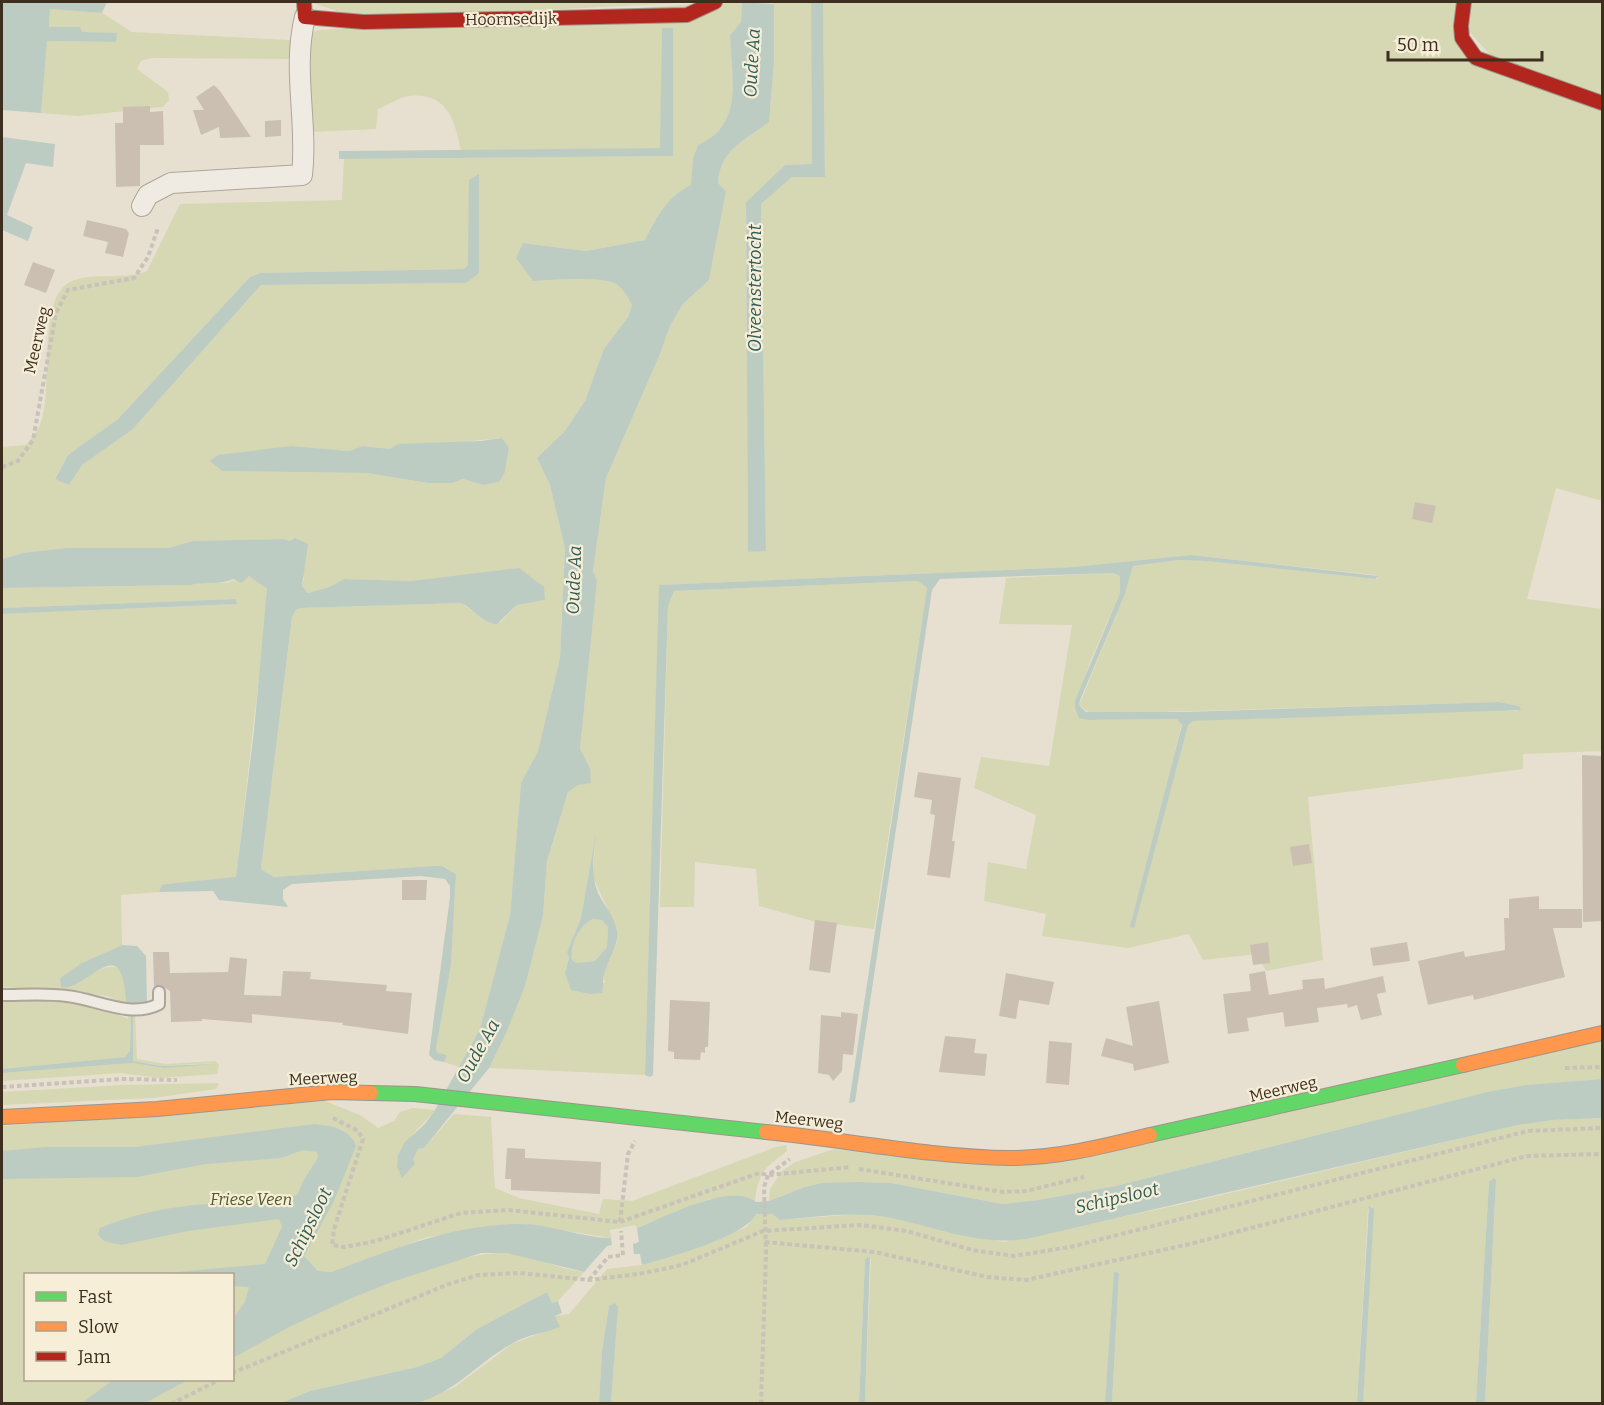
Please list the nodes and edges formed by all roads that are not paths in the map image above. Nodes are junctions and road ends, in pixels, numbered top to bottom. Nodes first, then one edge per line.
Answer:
1 (715, 2) edge
2 (1464, 2) edge
3 (304, 9) edge
4 (1602, 103) edge
5 (142, 206) dead end
6 (159, 992) dead end
7 (2, 995) edge
8 (1602, 1033) edge
9 (2, 1117) edge

1 - 3 main road, Hoornsedijk
2 - 4 main road
3 - 5 street, Hoornsedijk
6 - 7 lane
8 - 9 main road, Meerweg

